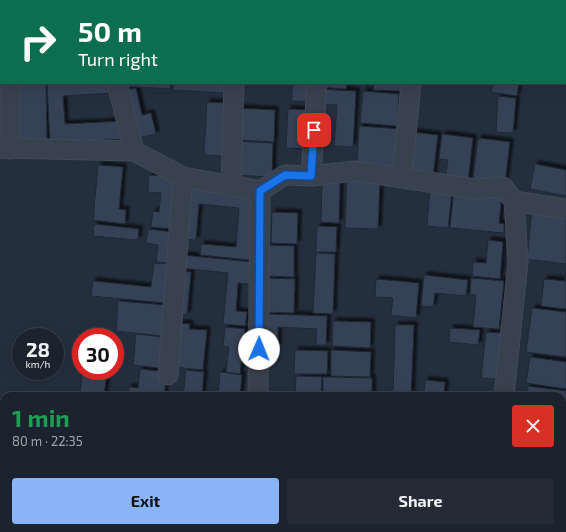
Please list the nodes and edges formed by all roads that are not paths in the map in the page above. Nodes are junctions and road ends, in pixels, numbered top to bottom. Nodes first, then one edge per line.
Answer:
1 (10, 84) edge
2 (117, 84) edge
3 (234, 84) edge
4 (317, 84) edge
5 (411, 84) edge
6 (5, 149) edge
7 (134, 151) junction
8 (311, 176) junction
9 (402, 176) junction
10 (183, 177) junction
11 (231, 186) junction
12 (260, 191) junction
13 (514, 200) junction
14 (566, 209) edge
15 (168, 375) dead end
16 (258, 392) edge
17 (504, 392) edge

1 - 6 street
2 - 7 street
3 - 11 street
4 - 8 street
5 - 9 street
6 - 7 street
7 - 10 street
8 - 9 street
8 - 12 street
9 - 13 street
10 - 11 street
10 - 15 street
11 - 12 street
12 - 16 street
13 - 14 street
13 - 17 street

